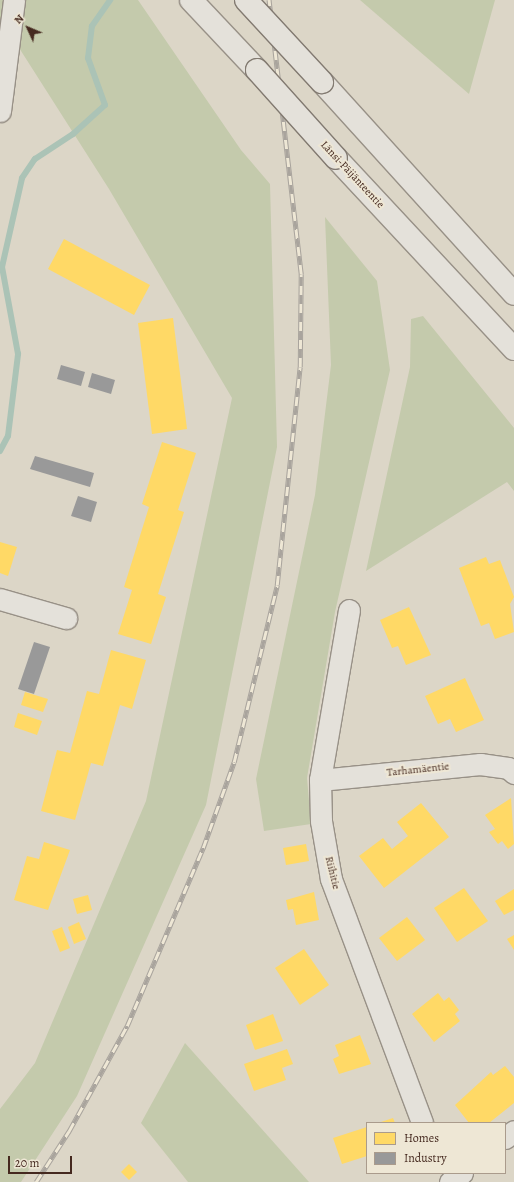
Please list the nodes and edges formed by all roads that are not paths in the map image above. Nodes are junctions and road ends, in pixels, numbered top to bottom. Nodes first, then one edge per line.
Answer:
1 (14, 0) edge
2 (192, 0) edge
3 (246, 0) edge
4 (0, 111) edge
5 (514, 294) edge
6 (514, 349) edge
7 (0, 599) edge
8 (349, 610) dead end
9 (66, 618) dead end
10 (514, 773) edge
11 (320, 780) junction
12 (422, 1122) edge
13 (514, 1131) edge
14 (506, 1137) edge
15 (461, 1174) edge
16 (450, 1182) edge

1 - 4 street
2 - 6 main road, Länsi-Päijänteentie, bridge
3 - 5 main road, bridge
7 - 9 street
8 - 11 street, Riihitie
10 - 11 street, Tarhamäentie
11 - 12 street, Riihitie
13 - 14 street
15 - 16 street

